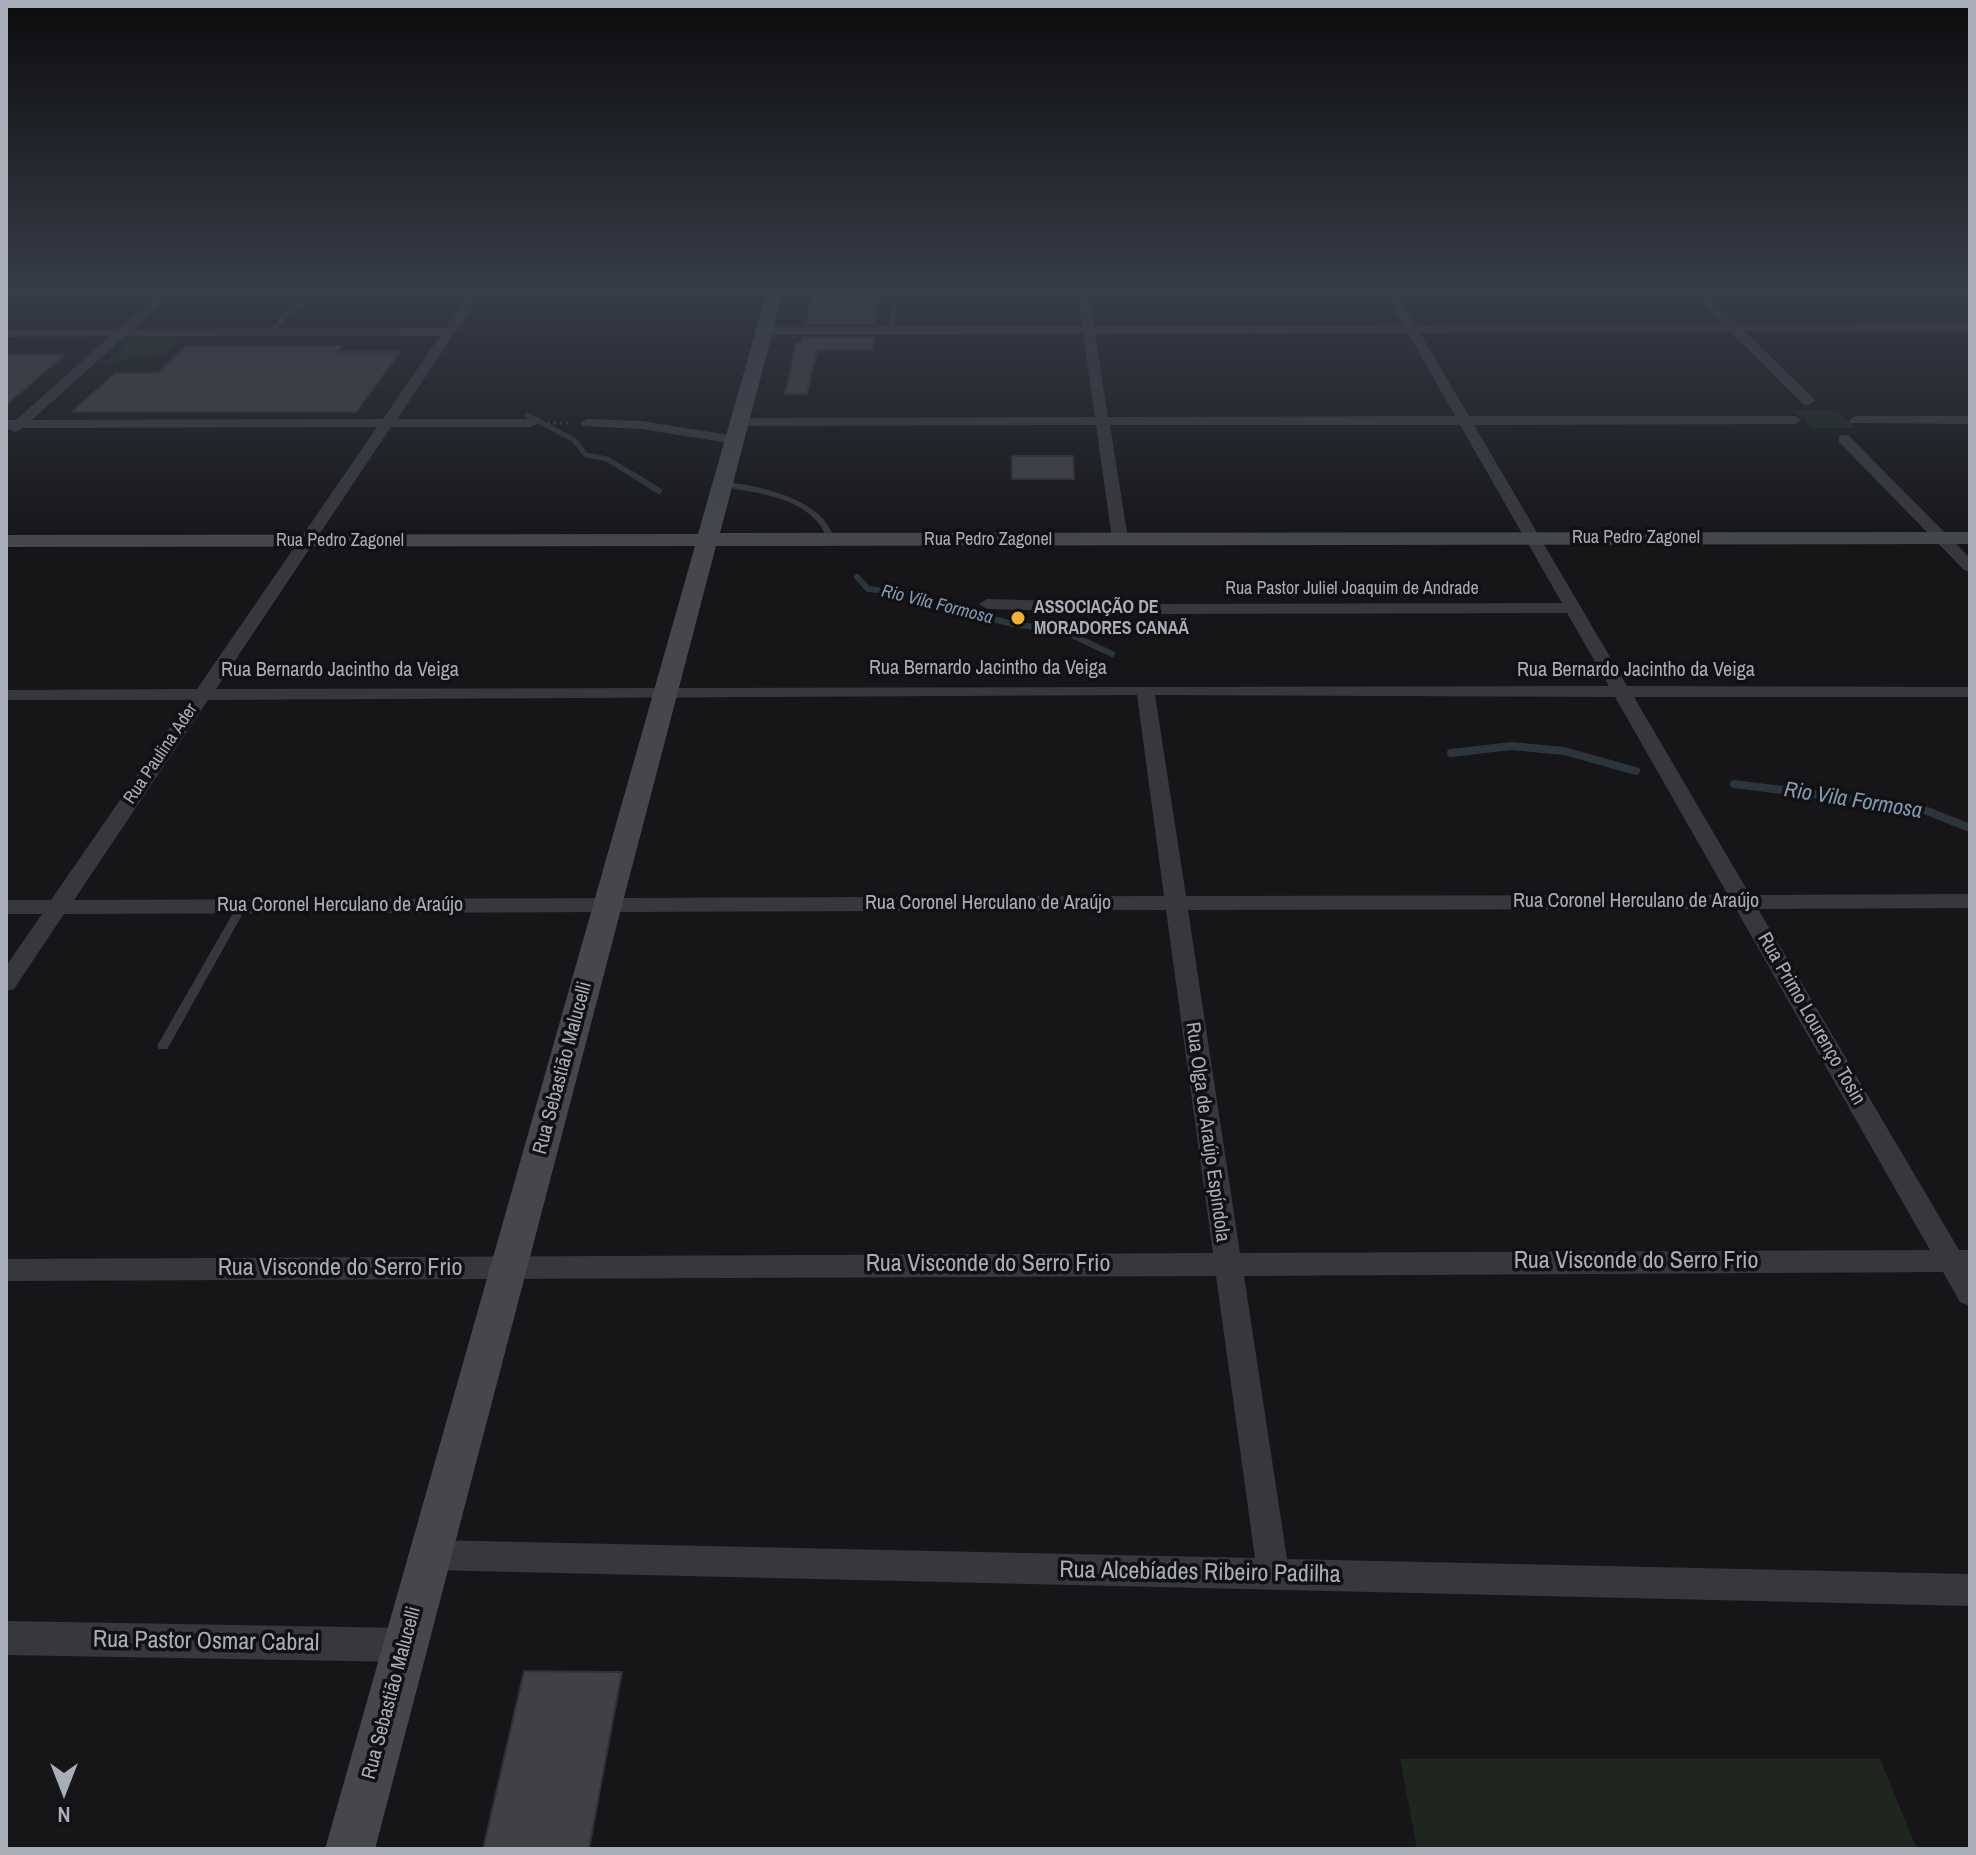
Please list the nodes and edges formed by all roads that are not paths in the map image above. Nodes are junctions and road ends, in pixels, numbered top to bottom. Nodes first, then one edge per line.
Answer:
1 (72, 375) edge
2 (420, 375) edge
3 (753, 375) edge
4 (1095, 375) edge
5 (1438, 375) edge
6 (1782, 375) edge
7 (1808, 401) dead end
8 (1795, 420) dead end
9 (1856, 420) dead end
10 (1970, 420) edge
11 (1102, 421) junction
12 (1465, 421) junction
13 (386, 423) junction
14 (531, 423) dead end
15 (587, 423) dead end
16 (13, 424) edge
17 (737, 431) junction
18 (6, 436) edge
19 (1844, 439) dead end
20 (723, 484) junction
21 (1533, 538) junction
22 (1941, 538) junction
23 (1970, 538) edge
24 (1120, 539) junction
25 (707, 540) junction
26 (832, 540) junction
27 (6, 541) edge
28 (306, 541) junction
29 (1970, 567) edge
30 (987, 604) dead end
31 (1573, 608) junction
32 (1145, 690) junction
33 (666, 692) junction
34 (1970, 692) edge
35 (202, 694) junction
36 (1623, 694) junction
37 (6, 695) edge
38 (1970, 901) edge
39 (1743, 902) junction
40 (1174, 904) junction
41 (608, 905) junction
42 (242, 906) junction
43 (6, 907) edge
44 (58, 907) junction
45 (6, 983) edge
46 (163, 1046) dead end
47 (1960, 1261) edge
48 (1227, 1264) junction
49 (508, 1268) junction
50 (6, 1270) edge
51 (1970, 1294) edge
52 (430, 1555) junction
53 (1273, 1574) junction
54 (1970, 1590) edge
55 (6, 1638) edge
56 (405, 1645) junction
57 (350, 1849) edge

1 - 16 street
2 - 13 street, Rua Paulina Ader
3 - 17 street, Rua Sebastião Malucelli
4 - 11 street
5 - 12 street, Rua Primo Lourenço Tosin
6 - 7 street
8 - 12 street
9 - 10 street
11 - 12 street
11 - 17 street
11 - 24 street
12 - 21 street, Rua Primo Lourenço Tosin
13 - 14 street
13 - 16 street
13 - 28 street, Rua Paulina Ader
15 - 17 street
16 - 18 street
17 - 20 street, Rua Sebastião Malucelli
19 - 22 street
20 - 25 street, Rua Sebastião Malucelli
20 - 26 lane
21 - 22 street, Rua Pedro Zagonel
21 - 24 street, Rua Pedro Zagonel
21 - 31 street, Rua Primo Lourenço Tosin
22 - 23 street, Rua Pedro Zagonel
22 - 29 street
24 - 26 street, Rua Pedro Zagonel
25 - 26 street, Rua Pedro Zagonel
25 - 28 street, Rua Pedro Zagonel
25 - 33 street, Rua Sebastião Malucelli
27 - 28 street, Rua Pedro Zagonel
28 - 35 street, Rua Paulina Ader
30 - 31 street, Rua Pastor Juliel Joaquim de Andrade
31 - 36 street, Rua Primo Lourenço Tosin
32 - 33 street, Rua Bernardo Jacintho da Veiga
32 - 36 street, Rua Bernardo Jacintho da Veiga
32 - 40 street, Rua Olga de Araújo Espíndola
33 - 35 street, Rua Bernardo Jacintho da Veiga
33 - 41 street, Rua Sebastião Malucelli
34 - 36 street, Rua Bernardo Jacintho da Veiga
35 - 37 street, Rua Bernardo Jacintho da Veiga
35 - 44 street, Rua Paulina Ader
36 - 39 street, Rua Primo Lourenço Tosin
38 - 39 street, Rua Coronel Herculano de Araújo
39 - 40 street, Rua Coronel Herculano de Araújo
39 - 47 street, Rua Primo Lourenço Tosin
40 - 41 street, Rua Coronel Herculano de Araújo
40 - 48 street, Rua Olga de Araújo Espíndola
41 - 42 street, Rua Coronel Herculano de Araújo
41 - 49 street, Rua Sebastião Malucelli
42 - 44 street, Rua Coronel Herculano de Araújo
42 - 46 lane
43 - 44 street, Rua Coronel Herculano de Araújo
44 - 45 street, Rua Paulina Ader
47 - 48 street, Rua Visconde do Serro Frio
47 - 51 street, Rua Primo Lourenço Tosin
48 - 49 street, Rua Visconde do Serro Frio
48 - 53 street, Rua Olga de Araújo Espíndola
49 - 50 street, Rua Visconde do Serro Frio
49 - 52 street, Rua Sebastião Malucelli
52 - 53 street, Rua Alcebíades Ribeiro Padilha
52 - 56 street, Rua Sebastião Malucelli
53 - 54 street, Rua Alcebíades Ribeiro Padilha
55 - 56 street, Rua Pastor Osmar Cabral
56 - 57 street, Rua Sebastião Malucelli

